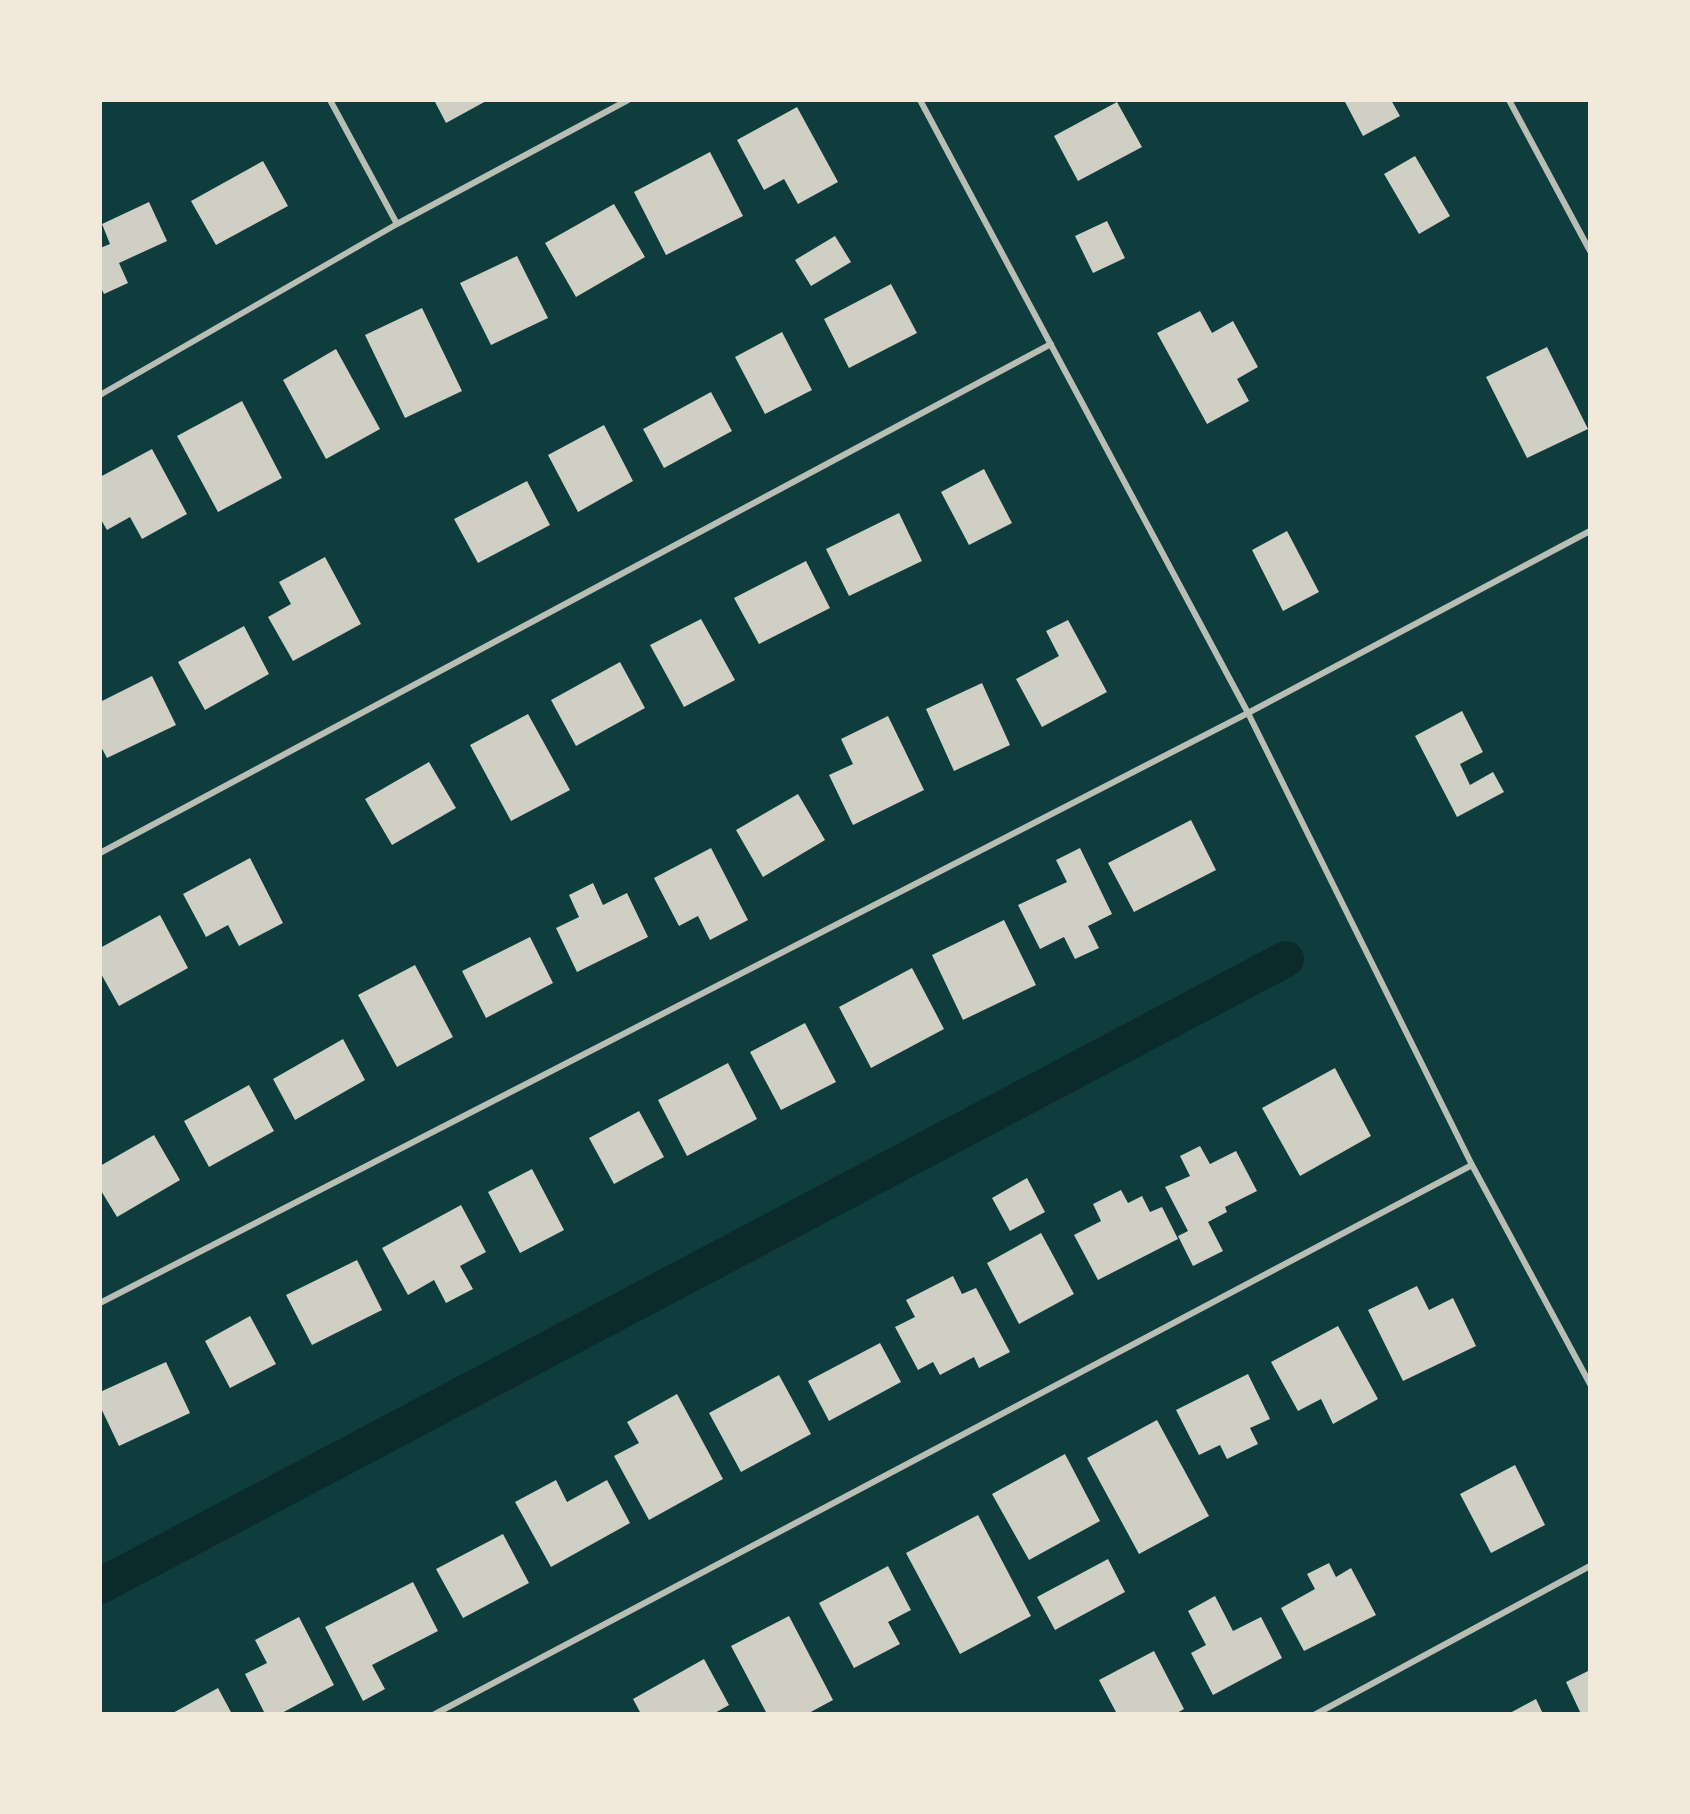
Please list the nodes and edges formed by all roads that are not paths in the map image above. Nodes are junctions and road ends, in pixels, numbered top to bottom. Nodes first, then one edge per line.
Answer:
1 (330, 100) edge
2 (628, 100) edge
3 (920, 100) edge
4 (1509, 100) edge
5 (397, 224) junction
6 (1590, 251) edge
7 (1051, 344) junction
8 (100, 395) edge
9 (1590, 531) edge
10 (1248, 713) junction
11 (100, 853) edge
12 (1472, 1164) junction
13 (100, 1303) edge
14 (1590, 1384) edge
15 (1590, 1566) edge
16 (435, 1713) edge
17 (1316, 1713) edge

1 - 5 street
2 - 5 street
3 - 7 street
4 - 6 street
5 - 8 street
7 - 10 street
7 - 11 street
9 - 10 street
10 - 12 street
10 - 13 street
12 - 14 street
12 - 16 street
15 - 17 street

